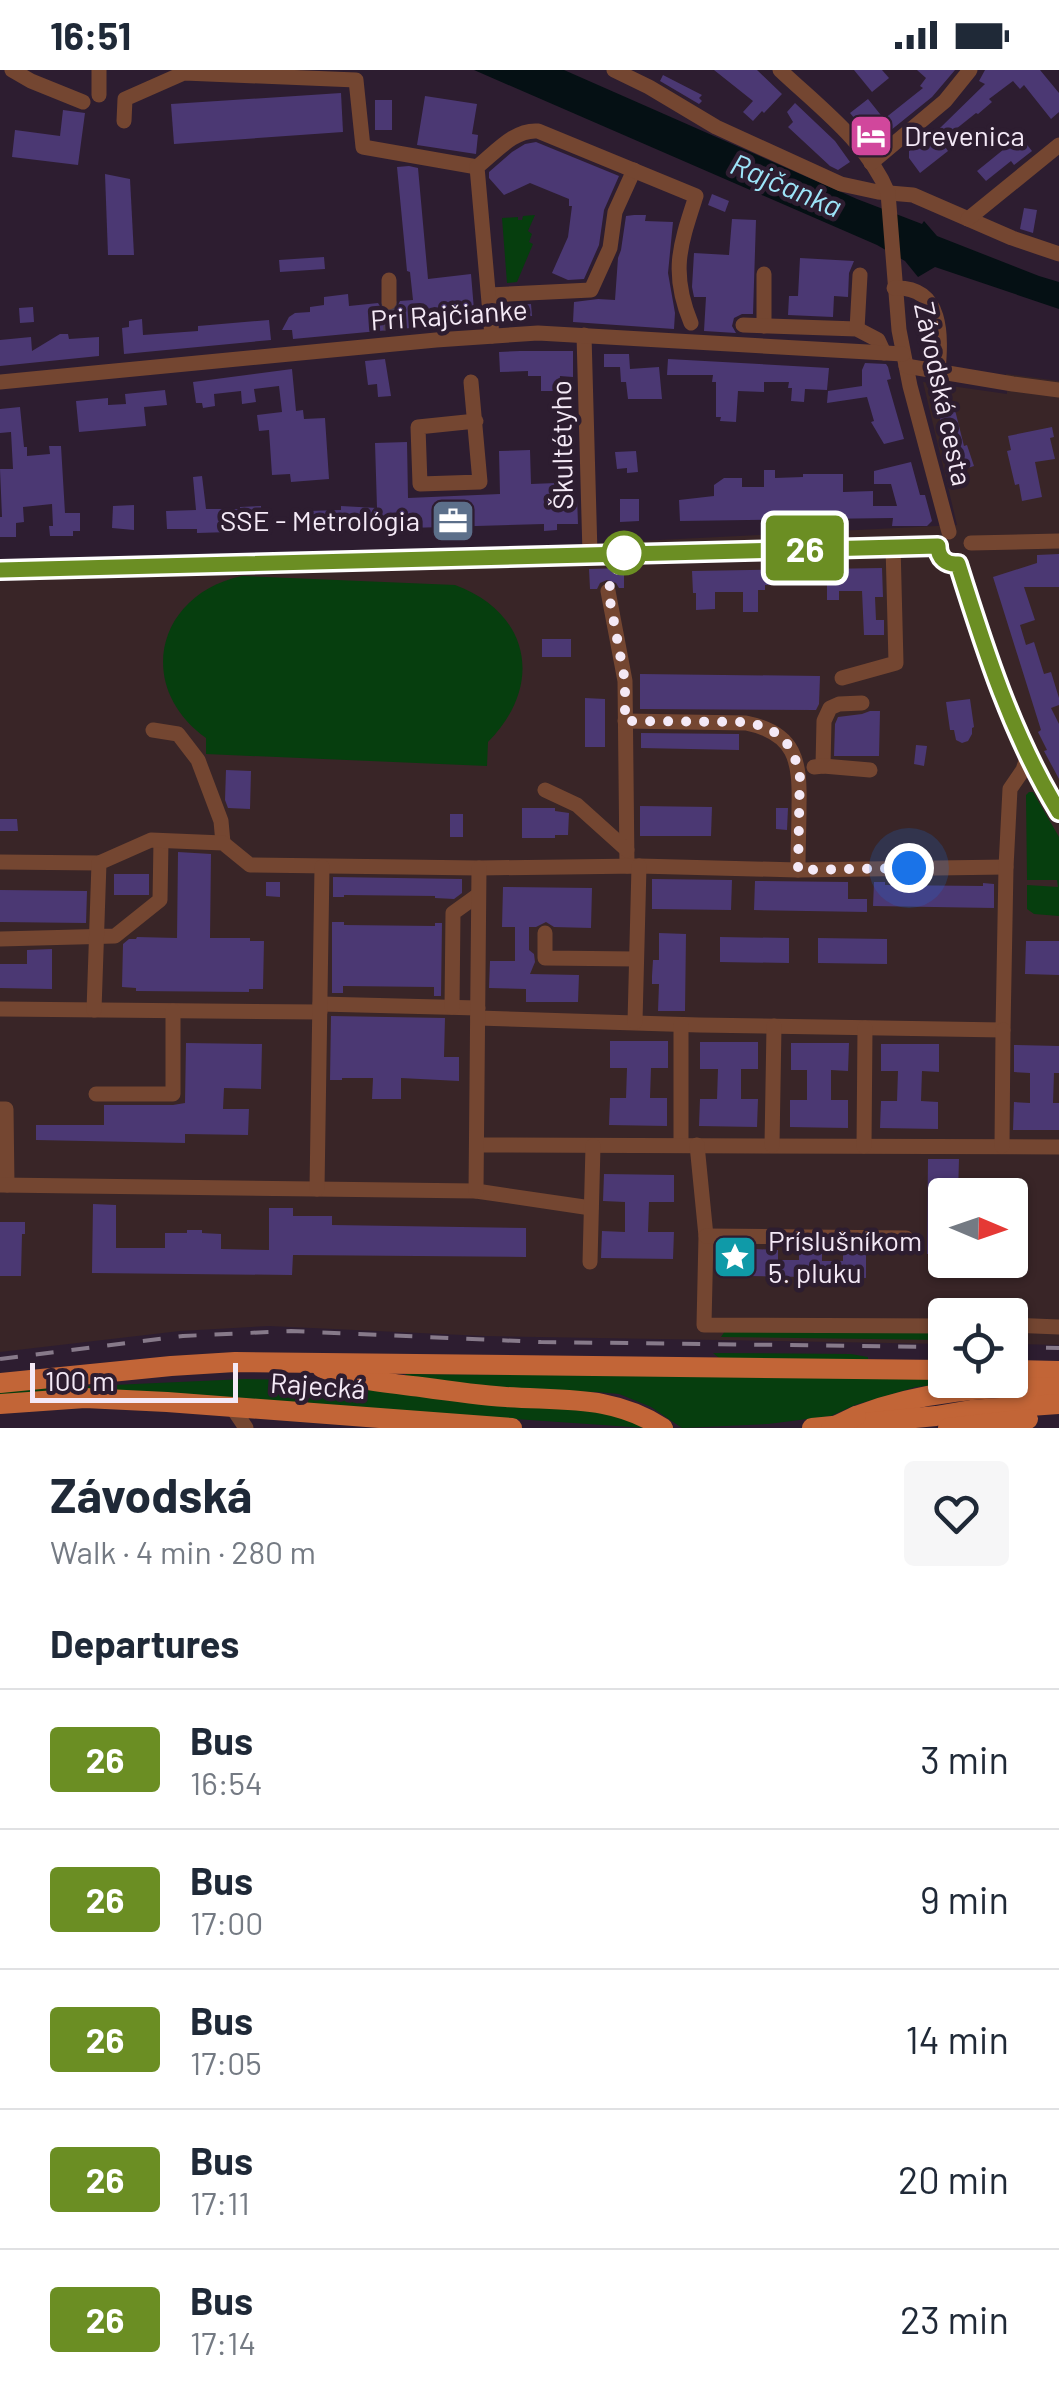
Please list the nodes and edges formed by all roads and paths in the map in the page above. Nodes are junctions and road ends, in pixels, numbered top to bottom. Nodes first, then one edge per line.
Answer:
1 (12, 70) edge
2 (99, 70) edge
3 (614, 70) edge
4 (780, 70) edge
5 (970, 70) edge
6 (194, 72) edge
7 (278, 74) edge
8 (151, 78) edge
9 (99, 95) dead end
10 (83, 102) dead end
11 (124, 121) dead end
12 (1055, 154) edge
13 (871, 163) junction
14 (477, 167) junction
15 (634, 170) junction
16 (888, 197) junction
17 (968, 219) junction
18 (1059, 254) edge
19 (764, 274) dead end
20 (860, 275) dead end
21 (389, 280) dead end
22 (894, 288) junction
23 (489, 295) junction
24 (389, 302) tunnel mouth
25 (691, 323) dead end
26 (743, 325) dead end
27 (764, 326) junction
28 (856, 330) junction
29 (584, 335) junction
30 (492, 336) junction
31 (884, 353) junction
32 (905, 360) junction
33 (938, 372) junction
34 (0, 382) edge
35 (471, 382) dead end
36 (1059, 390) edge
37 (476, 422) junction
38 (944, 539) junction
39 (1059, 541) edge
40 (971, 543) junction
41 (893, 546) junction
42 (590, 554) junction
43 (958, 564) junction
44 (0, 570) edge
45 (608, 590) dead end
46 (842, 678) dead end
47 (862, 703) dead end
48 (625, 721) junction
49 (153, 730) dead end
50 (1028, 755) junction
51 (822, 766) junction
52 (800, 770) junction
53 (870, 770) dead end
54 (546, 790) dead end
55 (1059, 812) edge
56 (161, 841) junction
57 (223, 843) junction
58 (631, 861) junction
59 (0, 862) edge
60 (99, 863) junction
61 (322, 867) junction
62 (1006, 867) junction
63 (478, 868) junction
64 (798, 870) junction
65 (478, 895) junction
66 (545, 932) dead end
67 (97, 936) junction
68 (0, 938) edge
69 (636, 959) junction
70 (452, 1007) junction
71 (320, 1008) junction
72 (0, 1009) edge
73 (94, 1010) junction
74 (173, 1011) junction
75 (478, 1013) junction
76 (635, 1022) junction
77 (681, 1024) junction
78 (774, 1026) junction
79 (864, 1028) junction
80 (1003, 1030) junction
81 (96, 1094) dead end
82 (0, 1109) edge
83 (477, 1145) junction
84 (689, 1145) junction
85 (593, 1146) junction
86 (772, 1146) junction
87 (864, 1146) junction
88 (1002, 1146) junction
89 (1059, 1147) edge
90 (4, 1185) edge
91 (317, 1189) junction
92 (476, 1191) junction
93 (591, 1208) junction
94 (706, 1236) junction
95 (906, 1238) dead end
96 (590, 1262) dead end
97 (1028, 1325) edge
98 (928, 1326) edge
99 (1059, 1326) edge
100 (306, 1362) junction
101 (928, 1369) edge
102 (1028, 1371) edge
103 (1059, 1371) edge
104 (1028, 1373) edge
105 (1059, 1379) edge
106 (0, 1383) edge
107 (1059, 1387) edge
108 (0, 1404) edge
109 (1059, 1404) edge
110 (232, 1407) junction
111 (1059, 1418) edge
112 (301, 1420) edge
113 (942, 1422) edge
114 (246, 1428) edge
115 (512, 1428) edge
116 (663, 1428) edge
117 (812, 1428) edge
118 (831, 1428) edge

1 - 10 street
2 - 9 street
3 - 16 street
4 - 13 street
5 - 13 street
6 - 7 street
6 - 8 street
7 - 14 street
8 - 11 street
12 - 17 street
13 - 16 street
14 - 15 street
14 - 23 street
15 - 23 street
15 - 25 street
16 - 17 street
16 - 22 street, Závodská cesta
17 - 18 street
19 - 27 street
20 - 28 street
21 - 24 street
22 - 32 street, Závodská cesta
22 - 33 street
23 - 30 street
26 - 27 street
27 - 28 street
28 - 31 street
29 - 30 street, Pri Rajčianke
29 - 31 street, Pri Rajčianke
29 - 42 street, Škultétyho
30 - 34 street, Pri Rajčianke
31 - 32 street, Pri Rajčianke
32 - 33 street, Pri Rajčianke
32 - 38 street, Závodská cesta
33 - 36 street, Pri Rajčianke
35 - 37 street
37 - 37 street
38 - 40 street
38 - 41 street
38 - 43 street
39 - 40 street
40 - 43 street
41 - 42 street
41 - 46 street
42 - 44 street
43 - 50 street
45 - 48 street
47 - 51 street
48 - 52 street
48 - 58 street
49 - 57 street
50 - 55 street
50 - 62 street
51 - 52 street
51 - 53 street
52 - 64 street
54 - 58 street
56 - 57 street
56 - 60 street
56 - 67 street
57 - 61 street
58 - 63 street
58 - 64 street
58 - 69 street
59 - 60 street
60 - 67 street
61 - 63 street
61 - 71 street
62 - 64 street
62 - 80 street
63 - 65 street
65 - 70 street
65 - 75 street
66 - 69 street
67 - 68 street
67 - 73 street
69 - 76 street
70 - 71 street
70 - 75 street
71 - 74 street
71 - 91 street
72 - 73 street
73 - 74 street
74 - 81 street
75 - 76 street
75 - 83 street
76 - 77 street
77 - 78 street
77 - 84 street
78 - 79 street
78 - 86 street
79 - 80 street
79 - 87 street
80 - 88 street
82 - 90 street
83 - 85 street
83 - 92 street
84 - 85 street
84 - 86 street
84 - 94 street
85 - 93 street
86 - 87 street
87 - 88 street
88 - 89 street
90 - 91 street
91 - 92 street
92 - 93 street
93 - 96 street
94 - 95 street
94 - 98 street
97 - 99 street
100 - 101 main road, Rajecká
100 - 106 main road, Rajecká
100 - 116 main road
102 - 103 main road
104 - 105 main road
107 - 118 main road, bridge
108 - 110 main road, Rajecká
109 - 113 main road
110 - 112 main road, Rajecká
110 - 114 street
111 - 113 main road
112 - 115 main road, Rajecká
113 - 117 main road

